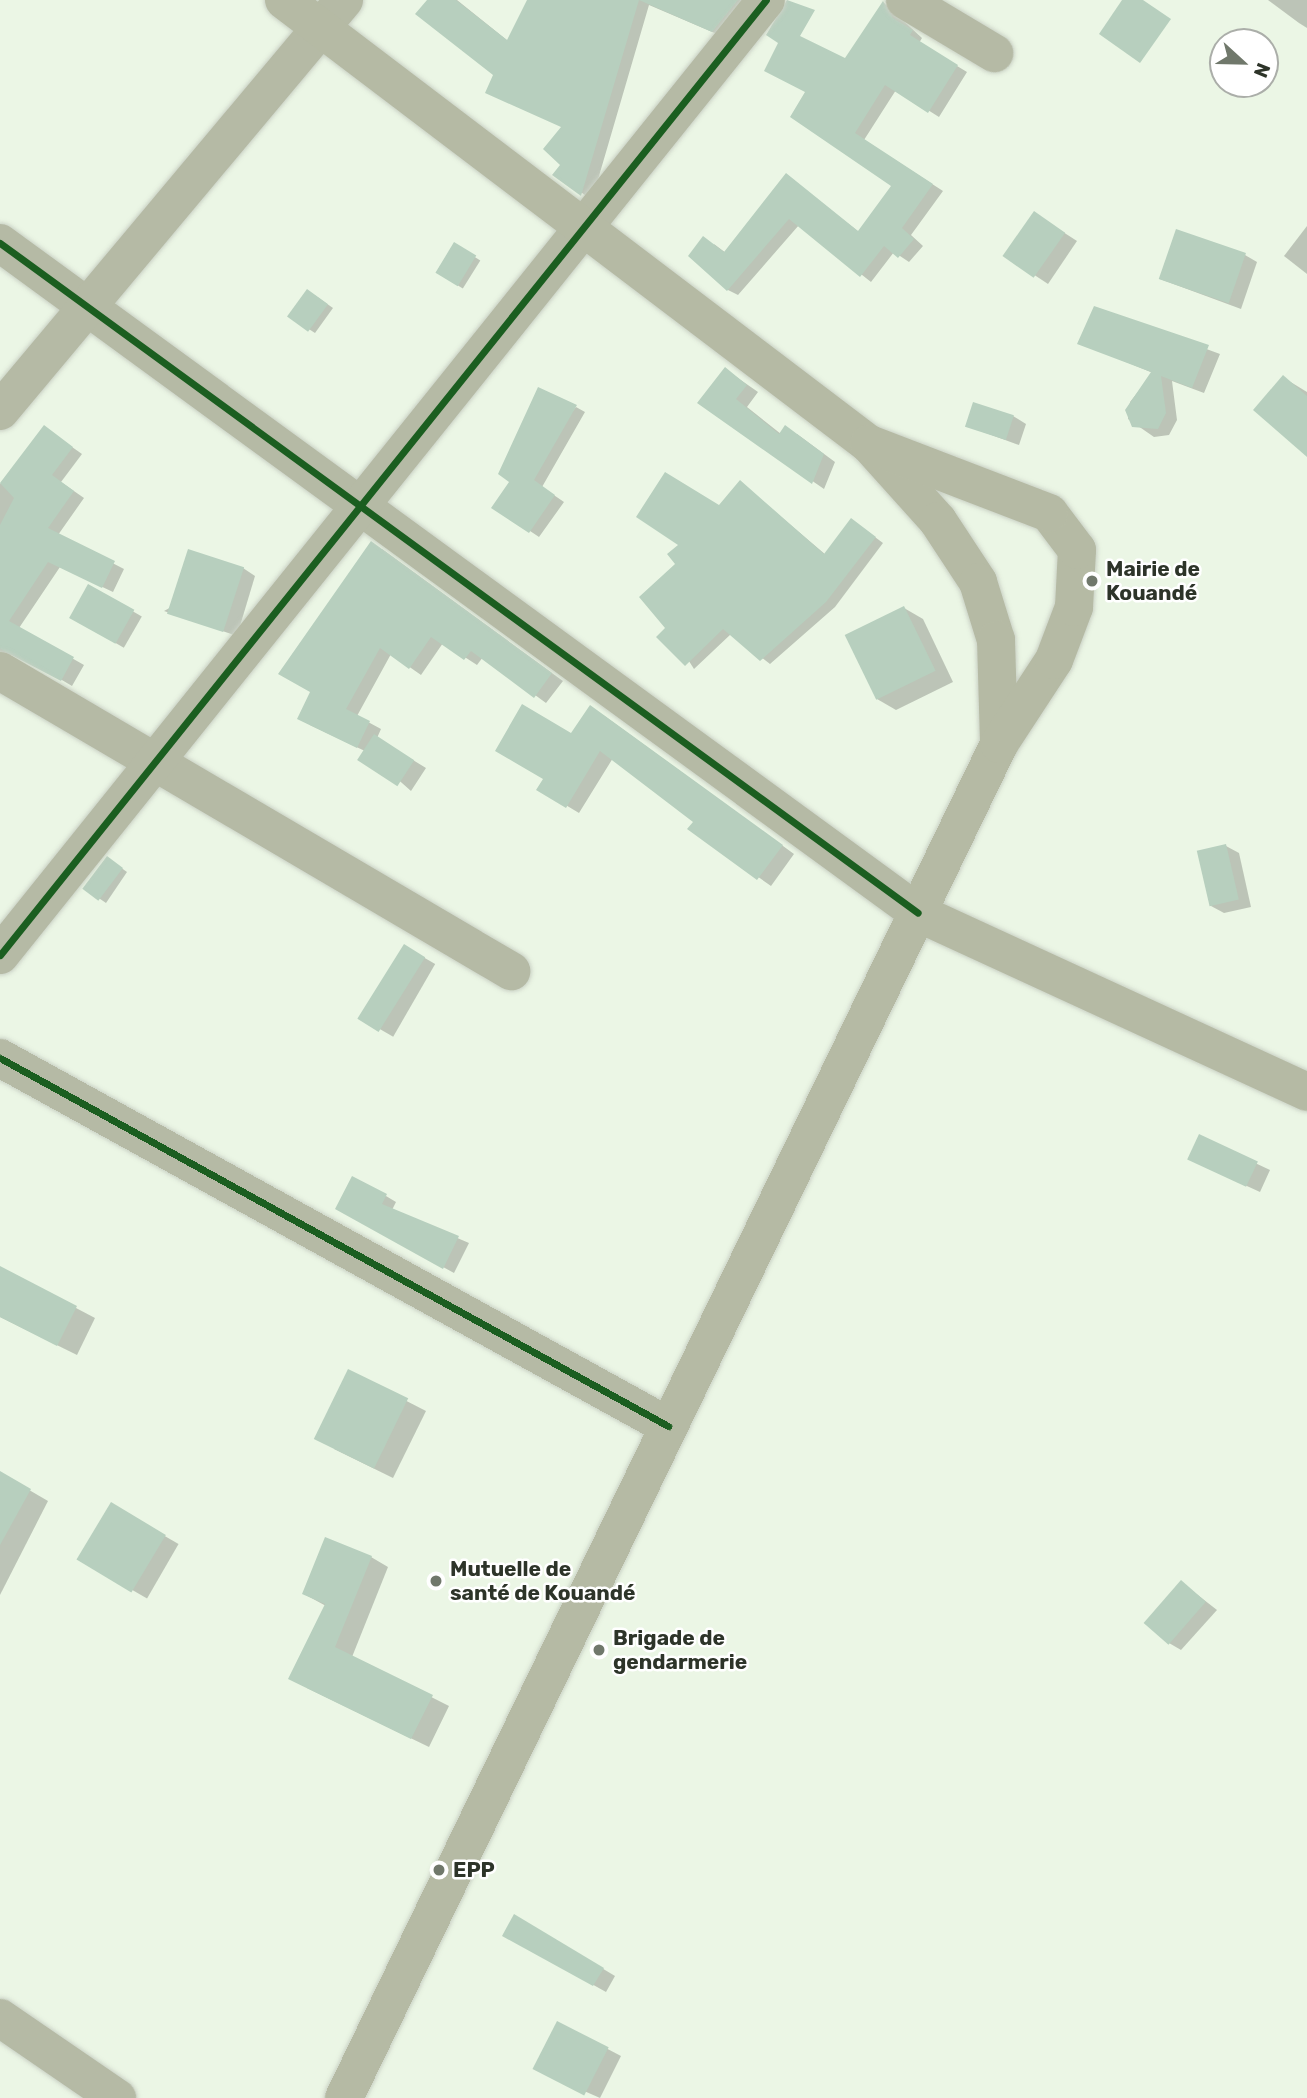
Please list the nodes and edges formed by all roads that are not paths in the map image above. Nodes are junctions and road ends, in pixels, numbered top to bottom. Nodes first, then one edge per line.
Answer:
1 (284, 0) edge
2 (765, 0) edge
3 (905, 0) edge
4 (332, 14) edge
5 (994, 53) dead end
6 (585, 232) junction
7 (0, 243) edge
8 (87, 308) junction
9 (0, 411) edge
10 (869, 444) junction
11 (358, 506) junction
12 (0, 671) edge
13 (999, 744) junction
14 (154, 761) junction
15 (918, 913) junction
16 (0, 955) edge
17 (511, 971) dead end
18 (0, 1058) edge
19 (1307, 1092) edge
20 (668, 1426) junction
21 (0, 2018) edge
22 (117, 2098) edge
23 (344, 2098) edge

1 - 4 main road
2 - 6 street
3 - 5 street
4 - 6 main road
4 - 8 street
6 - 10 main road
6 - 11 street
7 - 8 street
8 - 9 street
8 - 11 street
10 - 13 main road
10 - 13 main road
11 - 14 street
11 - 15 street
12 - 14 street
13 - 15 main road
14 - 16 street
14 - 17 street
15 - 19 main road
15 - 20 main road
18 - 20 street
20 - 23 main road
21 - 22 street

